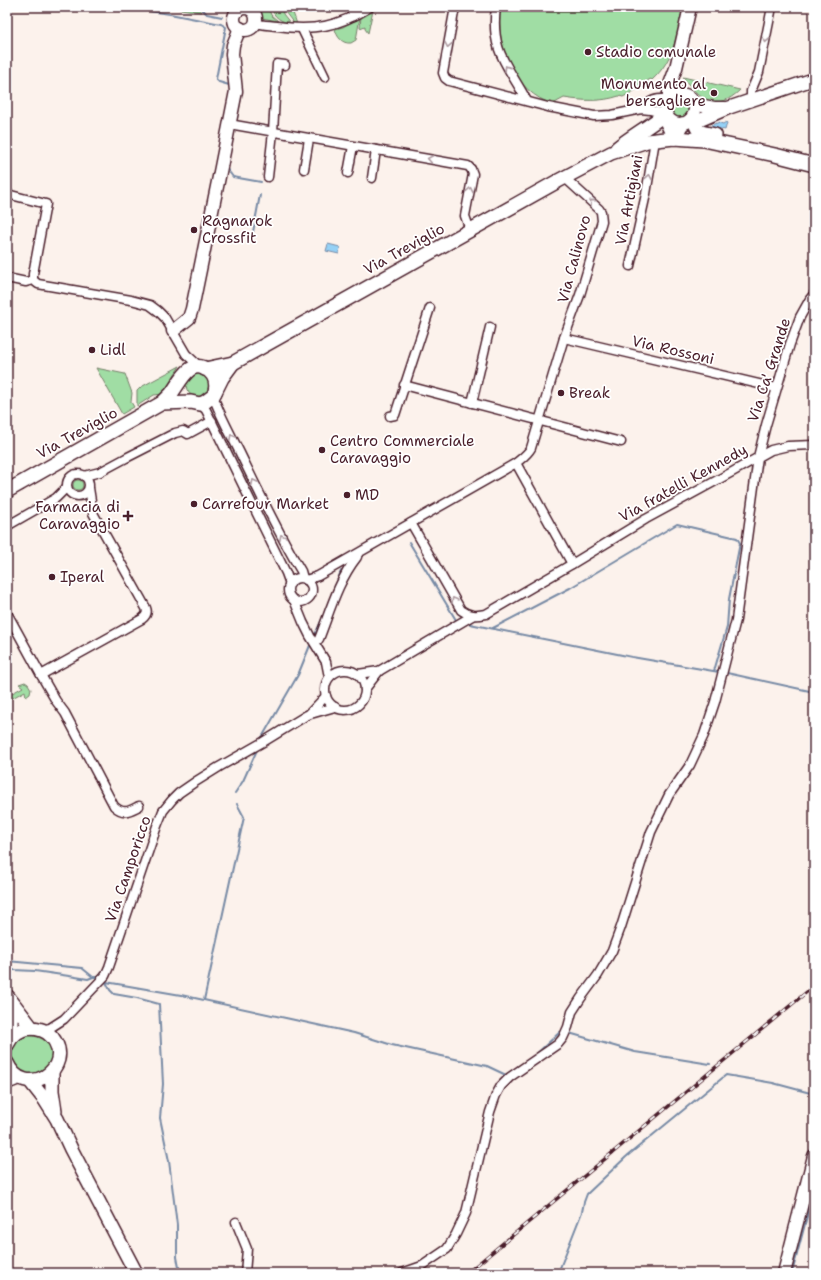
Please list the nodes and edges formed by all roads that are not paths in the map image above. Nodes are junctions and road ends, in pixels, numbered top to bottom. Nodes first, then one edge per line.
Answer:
1 (350, 7) edge
2 (370, 7) edge
3 (455, 7) edge
4 (496, 7) edge
5 (690, 7) edge
6 (772, 7) edge
7 (250, 8) edge
8 (354, 16) junction
9 (255, 23) junction
10 (240, 28) junction
11 (302, 29) junction
12 (286, 65) dead end
13 (676, 70) junction
14 (325, 77) dead end
15 (814, 79) edge
16 (751, 96) junction
17 (669, 99) junction
18 (528, 101) junction
19 (728, 108) junction
20 (641, 109) junction
21 (666, 116) junction
22 (692, 116) junction
23 (233, 125) junction
24 (273, 132) junction
25 (674, 138) junction
26 (309, 139) junction
27 (655, 140) junction
28 (353, 146) junction
29 (376, 150) junction
30 (611, 153) junction
31 (775, 155) junction
32 (814, 165) edge
33 (304, 169) dead end
34 (348, 173) dead end
35 (268, 177) dead end
36 (372, 178) dead end
37 (565, 178) junction
38 (7, 194) edge
39 (470, 230) junction
40 (630, 266) dead end
41 (7, 278) edge
42 (33, 280) junction
43 (814, 294) edge
44 (430, 308) dead end
45 (490, 327) dead end
46 (173, 331) junction
47 (564, 338) junction
48 (186, 354) junction
49 (233, 363) junction
50 (203, 368) junction
51 (183, 375) junction
52 (404, 385) junction
53 (776, 388) junction
54 (214, 394) junction
55 (162, 403) junction
56 (196, 403) junction
57 (472, 403) junction
58 (390, 416) dead end
59 (540, 420) junction
60 (212, 422) junction
61 (621, 442) dead end
62 (814, 445) edge
63 (758, 457) junction
64 (516, 463) junction
65 (100, 472) junction
66 (84, 476) junction
67 (89, 486) junction
68 (67, 487) junction
69 (7, 491) edge
70 (76, 496) junction
71 (56, 498) junction
72 (263, 501) junction
73 (92, 505) junction
74 (253, 506) junction
75 (410, 523) junction
76 (7, 526) edge
77 (360, 553) junction
78 (572, 564) junction
79 (318, 576) junction
80 (304, 579) junction
81 (290, 584) junction
82 (312, 588) junction
83 (294, 600) junction
84 (304, 600) junction
85 (7, 613) edge
86 (472, 616) junction
87 (303, 622) junction
88 (319, 639) dead end
89 (326, 662) junction
90 (339, 671) junction
91 (379, 671) junction
92 (358, 674) junction
93 (41, 675) junction
94 (330, 678) junction
95 (365, 689) junction
96 (326, 696) junction
97 (335, 707) junction
98 (307, 715) junction
99 (139, 806) dead end
100 (7, 996) edge
101 (64, 1020) junction
102 (37, 1029) junction
103 (9, 1042) edge
104 (56, 1043) junction
105 (8, 1067) edge
106 (52, 1072) junction
107 (26, 1080) junction
108 (7, 1086) edge
109 (57, 1119) junction
110 (814, 1156) edge
111 (236, 1222) dead end
112 (136, 1273) edge
113 (244, 1273) edge
114 (402, 1273) edge
115 (784, 1273) edge

1 - 8 street
2 - 8 street
3 -> 18 street
18 -> 4 street
5 - 13 street
6 -> 16 street
7 - 9 street
7 - 10 street
8 - 11 street
9 - 10 street
9 - 11 street
10 - 23 street
11 - 14 street
12 - 24 street
13 - 17 street
13 - 22 street
15 - 16 street
16 - 19 street
17 - 20 street
17 - 21 street
17 - 22 street
18 - 20 street
19 - 22 street
19 - 22 street
20 - 21 street
21 - 22 street
21 - 25 main road
21 - 30 main road
22 - 25 main road
22 - 31 main road
23 - 24 street
23 - 46 street
24 - 26 street
24 - 35 street
25 - 27 main road
25 - 31 main road
26 - 28 street
26 - 33 street
27 - 30 main road
40 -> 27 street, Via Artigiani
28 - 29 street
28 - 34 street
29 - 36 street
39 -> 29 street
30 - 37 main road, Via Treviglio
31 - 32 main road
37 - 39 main road, Via Treviglio
47 -> 37 street, Via Calinovo
38 - 42 street
39 - 49 main road, Via Treviglio
41 - 42 street
42 - 46 street
43 - 53 street, Via Ca' Grande
44 - 52 street
45 - 57 street
46 - 48 street
47 - 53 street, Via Rossoni
47 - 59 street, Via Calinovo
48 - 50 street
48 - 51 street
49 - 50 main road
49 - 54 main road
50 - 51 main road
50 - 54 main road
51 - 55 main road
51 - 56 main road
52 - 57 street
52 - 58 street
53 - 63 street, Via Ca' Grande
54 - 56 main road
72 -> 54 street
55 - 56 main road
55 - 69 main road, Via Treviglio
56 - 60 street
57 - 59 street
59 - 61 street
59 - 64 street, Via Calinovo
60 - 65 street
60 - 74 street
62 - 63 street, Via fratelli Kennedy
63 - 78 street, Via fratelli Kennedy
63 - 114 street, Via Ca' Grande
64 - 75 street, Via Calinovo
64 - 78 street
65 - 66 street
65 - 67 street
66 - 67 street
66 - 68 street
67 - 70 street
67 - 73 street
68 - 70 street
68 - 71 street
70 - 71 street
70 - 73 street
71 - 76 street
72 - 74 street
80 -> 72 street
73 - 93 street
74 - 81 street
75 - 77 street, Via Calinovo
86 -> 75 street
77 - 79 street, Via Calinovo
77 - 88 street
78 - 86 street, Via fratelli Kennedy
79 - 80 street, Via Calinovo
79 - 82 street
80 - 81 street
80 - 82 street
81 - 83 street
82 - 84 street
83 - 84 street
83 - 87 street
84 - 87 street
85 - 93 street
86 - 91 street, Via fratelli Kennedy
87 - 89 street
89 - 90 street
89 - 94 street
90 - 92 street
90 - 94 street
91 - 92 street
91 - 95 street
92 - 95 street
93 - 99 street
94 - 96 street
95 - 97 street
96 - 97 street
96 - 98 street, Via Camporicco
97 - 98 street, Via Camporicco
98 - 101 street, Via Camporicco
100 - 102 main road
100 - 103 main road
101 - 102 street, Via Camporicco
101 - 104 street, Via Camporicco
102 - 103 main road
102 - 104 main road
104 - 106 main road
105 - 107 main road
106 - 107 main road
106 - 109 main road
107 - 108 street
107 - 109 main road
109 - 112 main road
110 - 115 street
111 - 113 street

